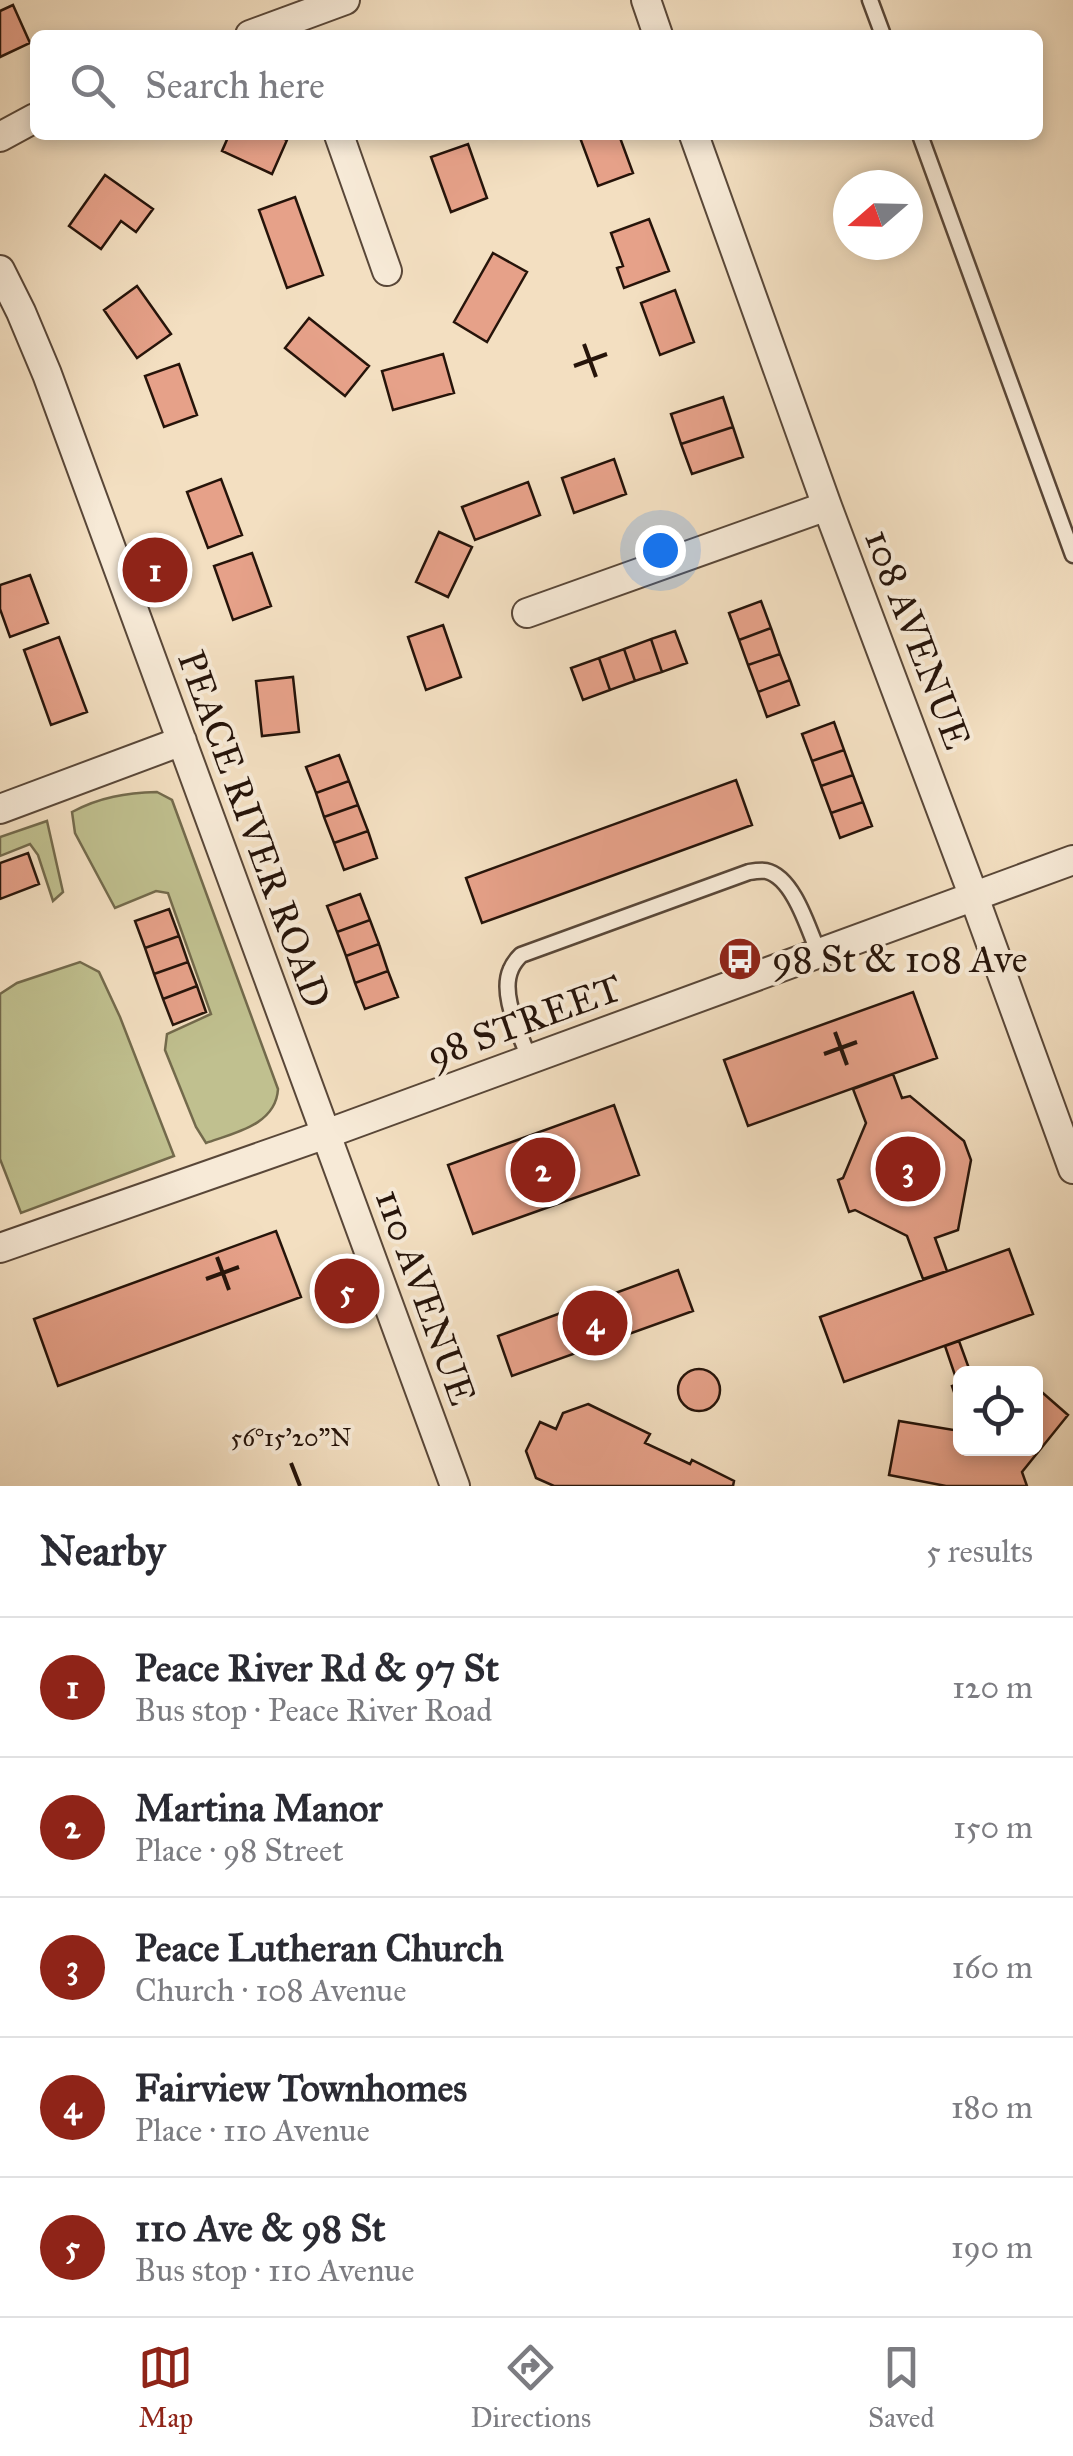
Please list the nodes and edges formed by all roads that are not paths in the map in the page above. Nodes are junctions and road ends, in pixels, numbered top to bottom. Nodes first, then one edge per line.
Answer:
1 (345, 0) edge
2 (646, 0) edge
3 (870, 0) edge
4 (301, 26) edge
5 (656, 30) edge
6 (881, 30) edge
7 (30, 121) edge
8 (0, 137) edge
9 (341, 140) edge
10 (696, 140) edge
11 (922, 140) edge
12 (0, 270) edge
13 (387, 271) dead end
14 (828, 506) junction
15 (1073, 555) edge
16 (527, 613) dead end
17 (182, 741) junction
18 (0, 809) edge
19 (1073, 860) edge
20 (974, 897) junction
21 (819, 954) junction
22 (530, 1059) junction
23 (326, 1134) junction
24 (1073, 1169) edge
25 (0, 1248) edge
26 (455, 1486) edge

1 - 4 street
2 - 5 street
3 - 6 lane
7 - 8 street
9 - 13 street
10 - 14 street, 108 AVENUE
11 - 15 lane
12 - 17 street, PEACE RIVER ROAD
14 - 16 street
14 - 20 street, 108 AVENUE
17 - 18 street
17 - 23 street, PEACE RIVER ROAD
19 - 20 street, 98 STREET
20 - 21 street, 98 STREET
20 - 24 street, 108 AVENUE
21 - 22 street, 98 STREET
21 - 22 lane
22 - 23 street, 98 STREET
23 - 25 street, 98 STREET
23 - 26 street, 110 AVENUE

